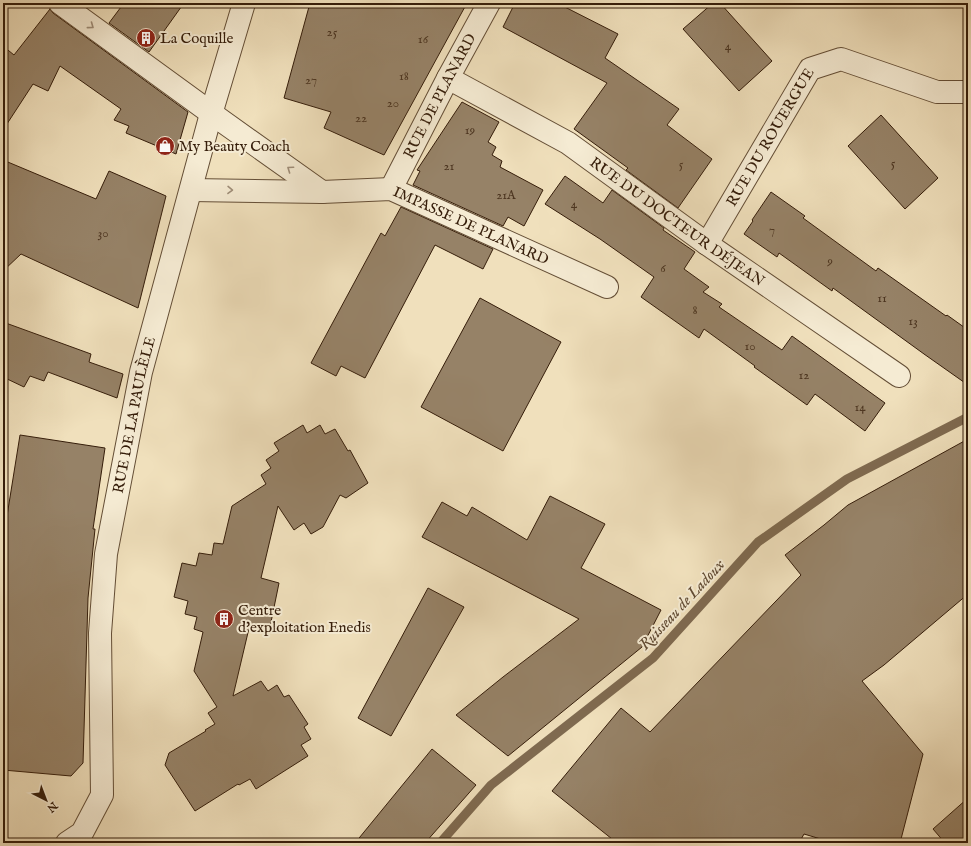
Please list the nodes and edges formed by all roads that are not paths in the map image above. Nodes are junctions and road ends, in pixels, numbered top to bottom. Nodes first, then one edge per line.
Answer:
1 (60, 3) edge
2 (244, 3) edge
3 (489, 3) edge
4 (448, 78) junction
5 (968, 92) edge
6 (211, 114) junction
7 (392, 189) junction
8 (191, 190) junction
9 (322, 192) junction
10 (708, 244) junction
11 (607, 287) dead end
12 (898, 376) dead end
13 (77, 840) edge

1 -> 6 street
2 - 6 street, RUE DE LA PAULÈLE
3 - 4 street, RUE DE PLANARD
4 - 7 street, RUE DE PLANARD
4 - 10 street, RUE DU DOCTEUR DÉJEAN
5 - 10 street, RUE DU ROUERGUE
6 - 8 street, RUE DE LA PAULÈLE
9 -> 6 street
7 - 9 street, IMPASSE DE PLANARD
7 - 11 street, IMPASSE DE PLANARD
8 -> 9 street, IMPASSE DE PLANARD
8 - 13 street, RUE DE LA PAULÈLE
10 - 12 street, RUE DU DOCTEUR DÉJEAN

